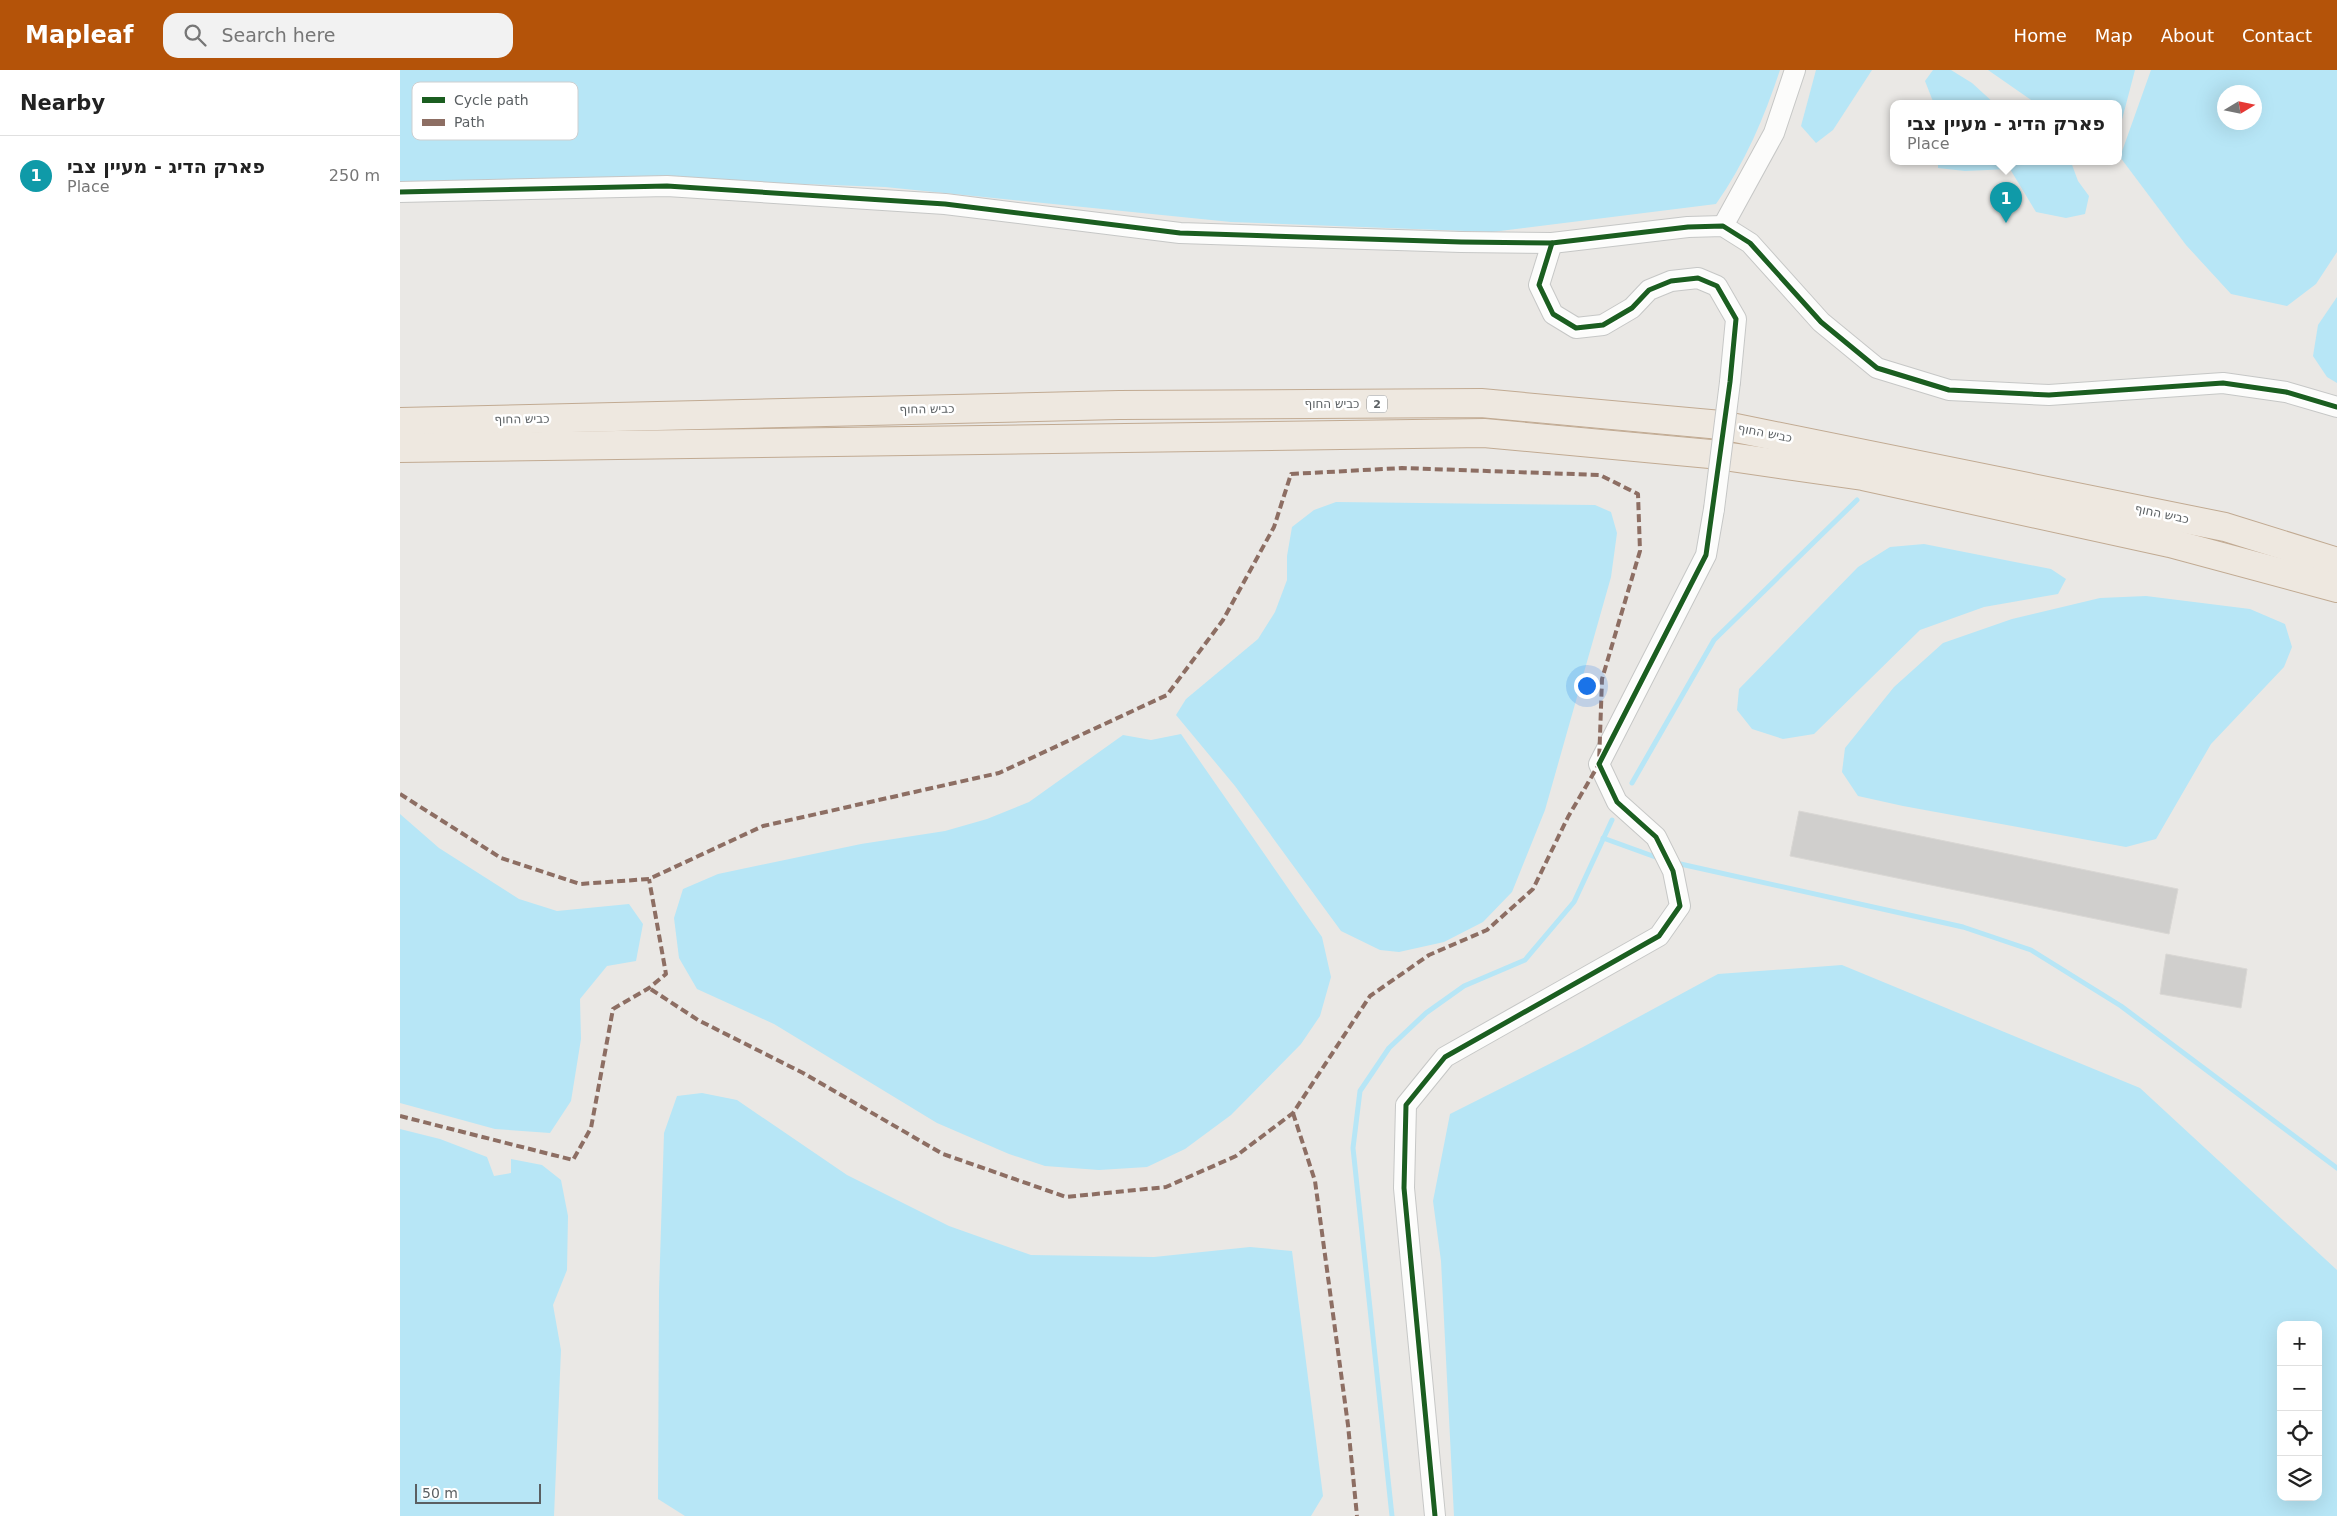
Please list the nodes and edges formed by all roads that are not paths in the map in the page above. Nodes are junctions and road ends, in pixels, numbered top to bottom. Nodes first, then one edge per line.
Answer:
1 (1795, 70) edge
2 (400, 192) edge
3 (1723, 226) junction
4 (1552, 243) junction
5 (2337, 407) edge
6 (400, 422) edge
7 (400, 448) edge
8 (2337, 562) edge
9 (2337, 588) edge
10 (1435, 1516) edge

1 - 3 street
2 - 4 street
3 - 4 street
3 - 5 street
4 - 10 street, bridge
6 - 8 highway, כביש החוף / 2
7 - 9 highway

